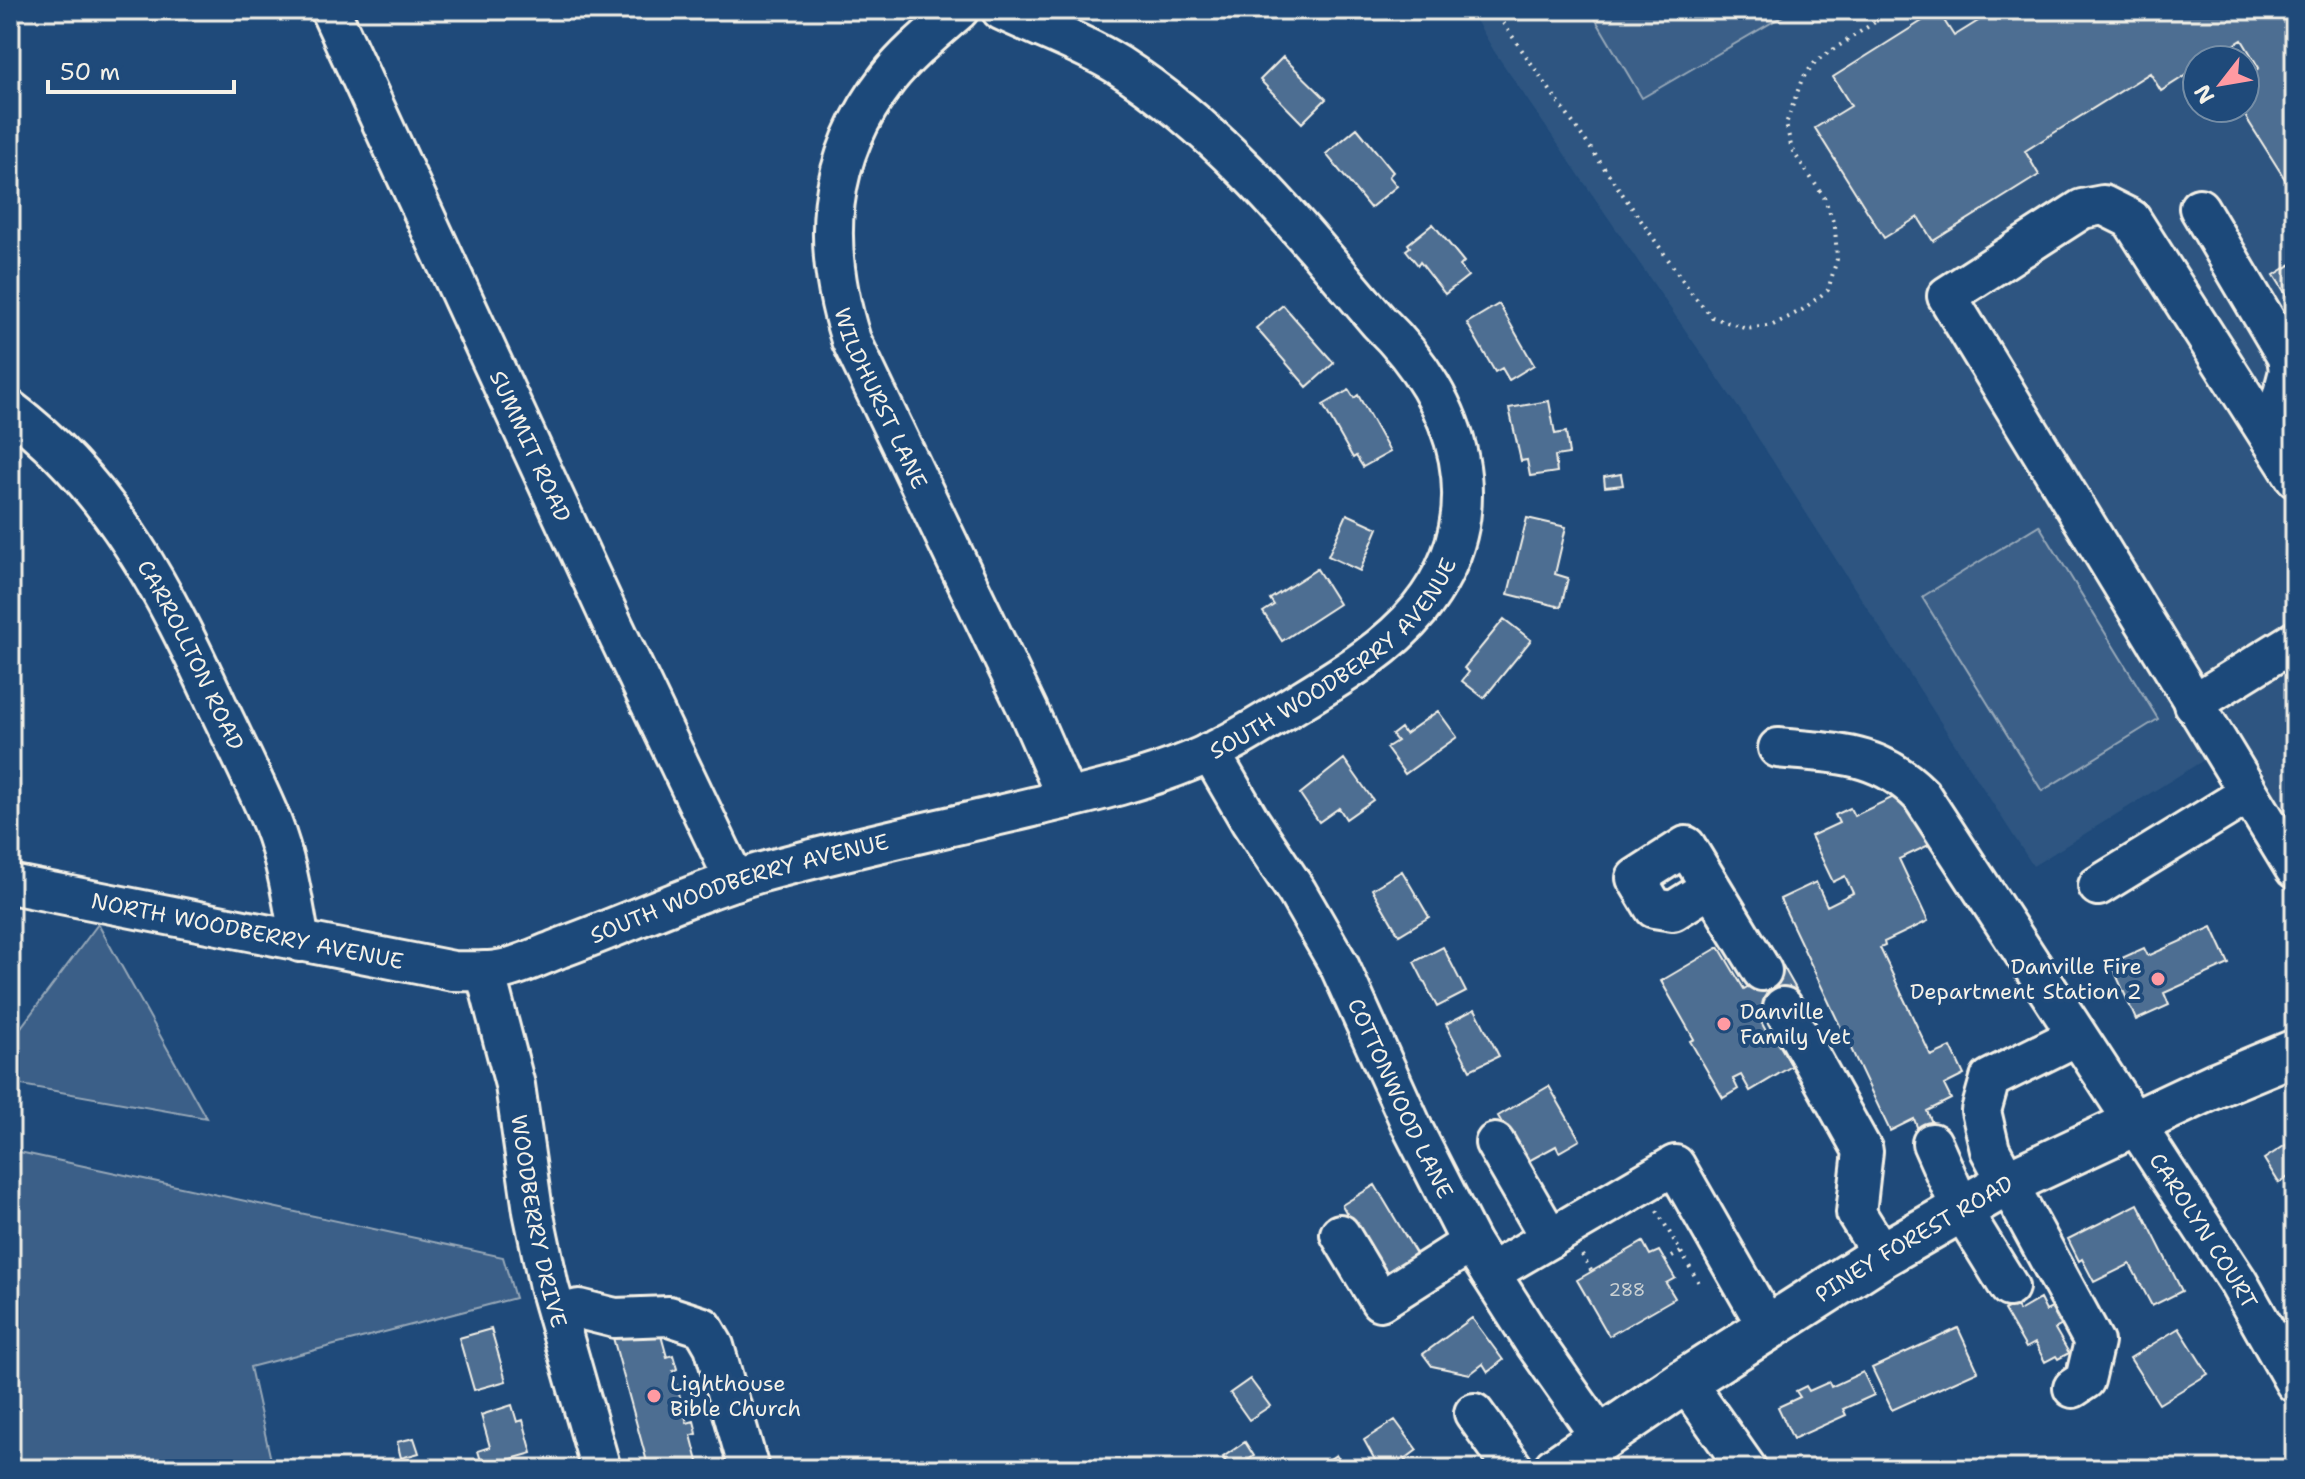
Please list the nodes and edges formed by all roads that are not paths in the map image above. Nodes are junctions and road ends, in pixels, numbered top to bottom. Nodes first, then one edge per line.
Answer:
1 (330, 10) edge
2 (959, 10) edge
3 (1001, 10) edge
4 (2199, 208) dead end
5 (10, 410) edge
6 (2271, 439) junction
7 (2295, 477) edge
8 (2295, 641) edge
9 (2193, 704) junction
10 (1778, 748) dead end
11 (1210, 752) junction
12 (2248, 794) junction
13 (1067, 799) junction
14 (2295, 869) edge
15 (735, 881) junction
16 (10, 884) edge
17 (2098, 886) dead end
18 (1711, 887) dead end
19 (300, 942) junction
20 (485, 971) junction
21 (1762, 971) dead end
22 (1783, 1007) dead end
23 (2077, 1036) junction
24 (2295, 1052) edge
25 (2135, 1122) junction
26 (1495, 1143) dead end
27 (1932, 1143) dead end
28 (2007, 1183) junction
29 (1961, 1209) junction
30 (1340, 1234) dead end
31 (1550, 1238) junction
32 (1882, 1255) junction
33 (1481, 1258) junction
34 (2009, 1287) dead end
35 (557, 1314) junction
36 (1768, 1328) junction
37 (1685, 1381) junction
38 (2295, 1383) edge
39 (2073, 1388) dead end
40 (1474, 1413) dead end
41 (1601, 1438) junction
42 (601, 1469) edge
43 (749, 1469) edge
44 (1514, 1469) edge
45 (1556, 1469) edge
46 (1747, 1469) edge

1 - 15 street, SUMMIT ROAD
2 - 13 street, WILDHURST LANE
3 - 11 street, SOUTH WOODBERRY AVENUE
4 - 6 street
5 - 19 street, CARROLLTON ROAD
6 - 7 street
6 - 9 street
8 - 9 street
9 - 12 street
10 - 23 street, CAROLYN COURT
11 - 13 street, SOUTH WOODBERRY AVENUE
11 - 33 street, COTTONWOOD LANE
12 - 14 street
12 - 17 street
13 - 15 street, SOUTH WOODBERRY AVENUE
15 - 20 street, SOUTH WOODBERRY AVENUE
16 - 19 street, NORTH WOODBERRY AVENUE
18 - 21 street
19 - 20 street, NORTH WOODBERRY AVENUE
20 - 35 street, WOODBERRY DRIVE
22 - 32 street
23 - 25 street, CAROLYN COURT
23 - 28 street
24 - 25 main road, PINEY FOREST ROAD
25 - 28 main road, PINEY FOREST ROAD
25 - 38 street, CAROLYN COURT
26 - 31 street
27 - 29 street
28 - 29 main road, PINEY FOREST ROAD
28 - 39 street
29 - 32 main road, PINEY FOREST ROAD
29 - 34 street
30 - 33 street
31 - 33 street
31 - 36 street
32 - 36 main road, PINEY FOREST ROAD
33 - 41 street, COTTONWOOD LANE
35 - 42 street, WOODBERRY DRIVE
35 - 43 street
36 - 37 main road, PINEY FOREST ROAD
37 - 41 main road, PINEY FOREST ROAD
37 - 46 street
40 - 44 street
41 - 45 main road, PINEY FOREST ROAD

